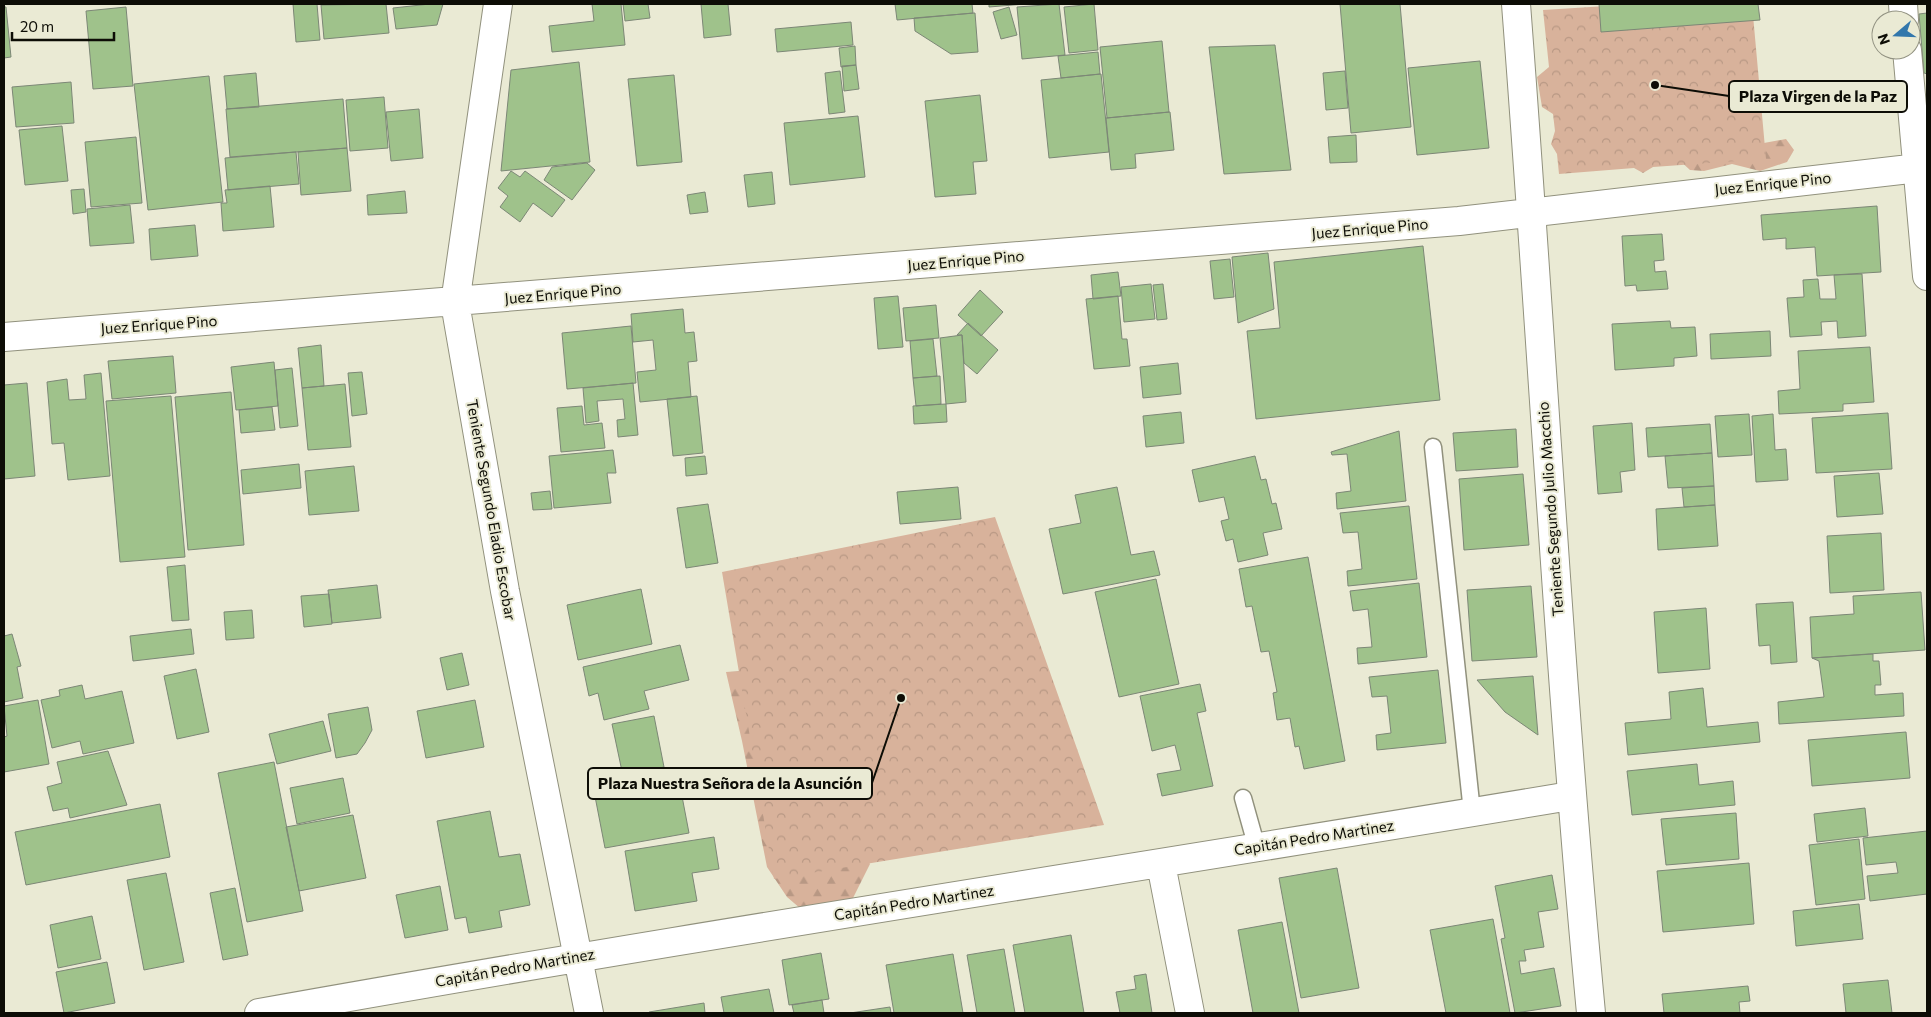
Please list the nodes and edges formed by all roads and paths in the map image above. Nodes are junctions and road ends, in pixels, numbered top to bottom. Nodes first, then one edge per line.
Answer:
1 (498, 4) edge
2 (1516, 4) edge
3 (1908, 60) edge
4 (1922, 167) edge
5 (1532, 213) junction
6 (1927, 276) edge
7 (455, 303) junction
8 (4, 337) edge
9 (1433, 447) dead end
10 (1570, 796) junction
11 (1242, 798) dead end
12 (1472, 812) junction
13 (1257, 848) junction
14 (1161, 864) junction
15 (578, 956) junction
16 (259, 1013) edge
17 (589, 1013) edge
18 (1190, 1013) edge
19 (1590, 1013) edge

1 - 7 street, Teniente Segundo Eladio Escobar
2 - 5 street, Teniente Segundo Julio Macchio
3 - 4 street
4 - 5 street, Juez Enrique Pino
4 - 6 street
5 - 7 street, Juez Enrique Pino
5 - 10 street, Teniente Segundo Julio Macchio
7 - 8 street, Juez Enrique Pino
7 - 15 street, Teniente Segundo Eladio Escobar
9 - 12 lane
10 - 12 street, Capitán Pedro Martinez
10 - 19 street, Teniente Segundo Julio Macchio
11 - 13 lane
12 - 13 street, Capitán Pedro Martinez
13 - 14 street, Capitán Pedro Martinez
14 - 15 street, Capitán Pedro Martinez
14 - 18 street
15 - 16 street, Capitán Pedro Martinez
15 - 17 street, Teniente Segundo Eladio Escobar

